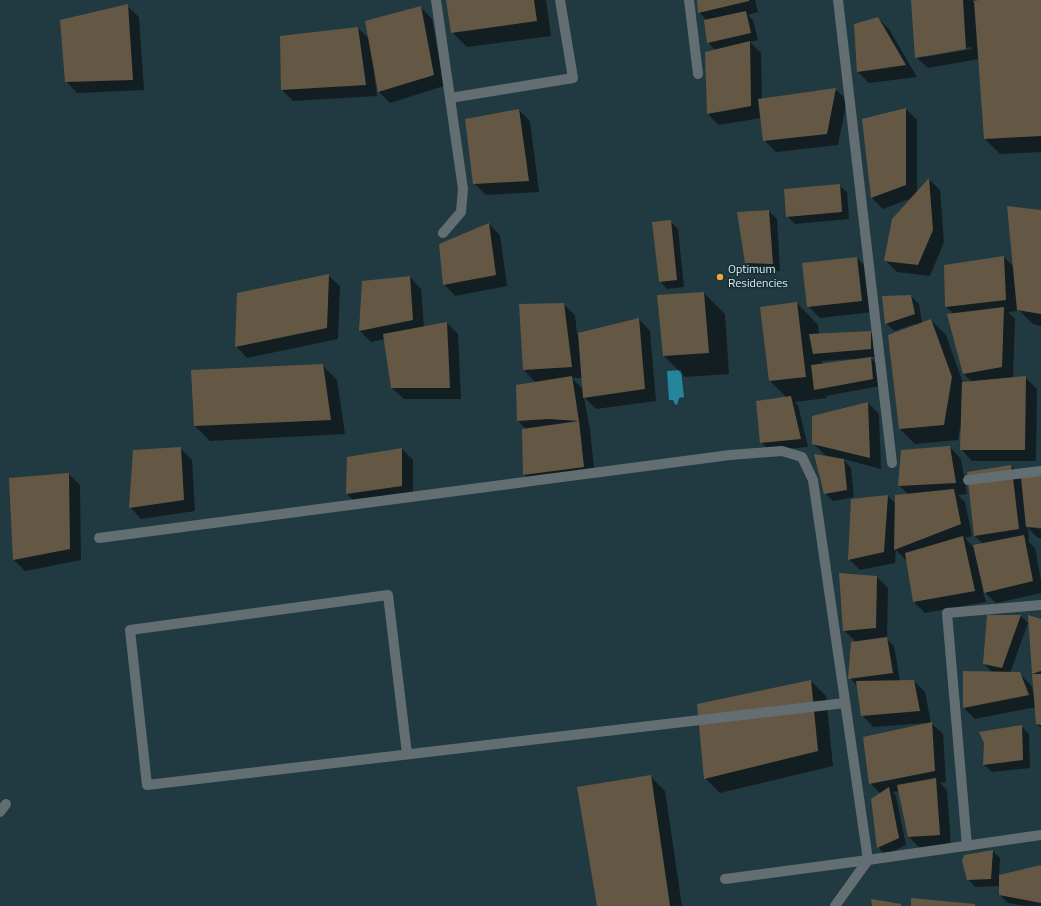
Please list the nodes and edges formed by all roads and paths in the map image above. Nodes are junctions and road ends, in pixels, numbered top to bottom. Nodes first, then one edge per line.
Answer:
1 (436, 0) edge
2 (560, 0) edge
3 (689, 0) edge
4 (838, 0) edge
5 (698, 74) dead end
6 (450, 98) junction
7 (443, 233) dead end
8 (892, 463) dead end
9 (1041, 471) edge
10 (968, 480) dead end
11 (99, 538) dead end
12 (1041, 605) edge
13 (845, 703) junction
14 (407, 754) junction
15 (1041, 836) edge
16 (967, 846) junction
17 (868, 860) junction
18 (726, 879) dead end
19 (835, 906) edge

1 - 6 street
2 - 6 street
3 - 5 street
4 - 8 street
6 - 7 street
9 - 10 street
11 - 13 street
12 - 16 street
13 - 14 street
13 - 17 street
14 - 14 street
15 - 16 street
16 - 17 street
17 - 18 street
17 - 19 street

